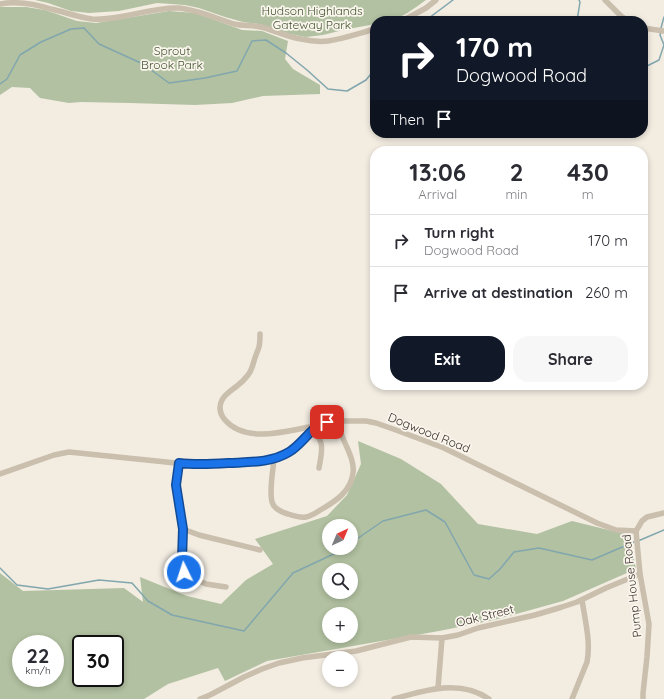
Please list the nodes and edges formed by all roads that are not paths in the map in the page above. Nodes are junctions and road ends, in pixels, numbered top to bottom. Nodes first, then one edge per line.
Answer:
1 (436, 0) edge
2 (605, 0) edge
3 (0, 4) edge
4 (411, 16) edge
5 (621, 16) edge
6 (648, 29) edge
7 (370, 30) edge
8 (662, 31) edge
9 (260, 334) dead end
10 (339, 421) junction
11 (313, 430) junction
12 (274, 459) junction
13 (179, 463) junction
14 (319, 468) dead end
15 (0, 474) edge
16 (664, 513) edge
17 (183, 529) junction
18 (636, 534) junction
19 (260, 550) dead end
20 (640, 574) junction
21 (226, 587) dead end
22 (582, 600) junction
23 (442, 638) junction
24 (438, 688) junction
25 (200, 699) edge
26 (394, 699) edge
27 (489, 699) edge
28 (572, 699) edge
29 (643, 699) edge

1 - 4 street
2 - 5 street
3 - 7 street
6 - 8 street
9 - 11 street
10 - 11 street, Dogwood Road
10 - 12 street
10 - 18 street, Dogwood Road
11 - 12 street, Dogwood Road
11 - 14 street
12 - 13 street, Dogwood Road
13 - 15 street, Dogwood Road
13 - 17 street
16 - 18 street, Pump House Road
17 - 19 street
17 - 21 street
18 - 20 street, Pump House Road
20 - 22 street, Oak Street
20 - 29 street, Pump House Road
22 - 23 street, Oak Street
22 - 28 street
23 - 24 street, Oak Street
23 - 25 street
24 - 26 street
24 - 27 street

